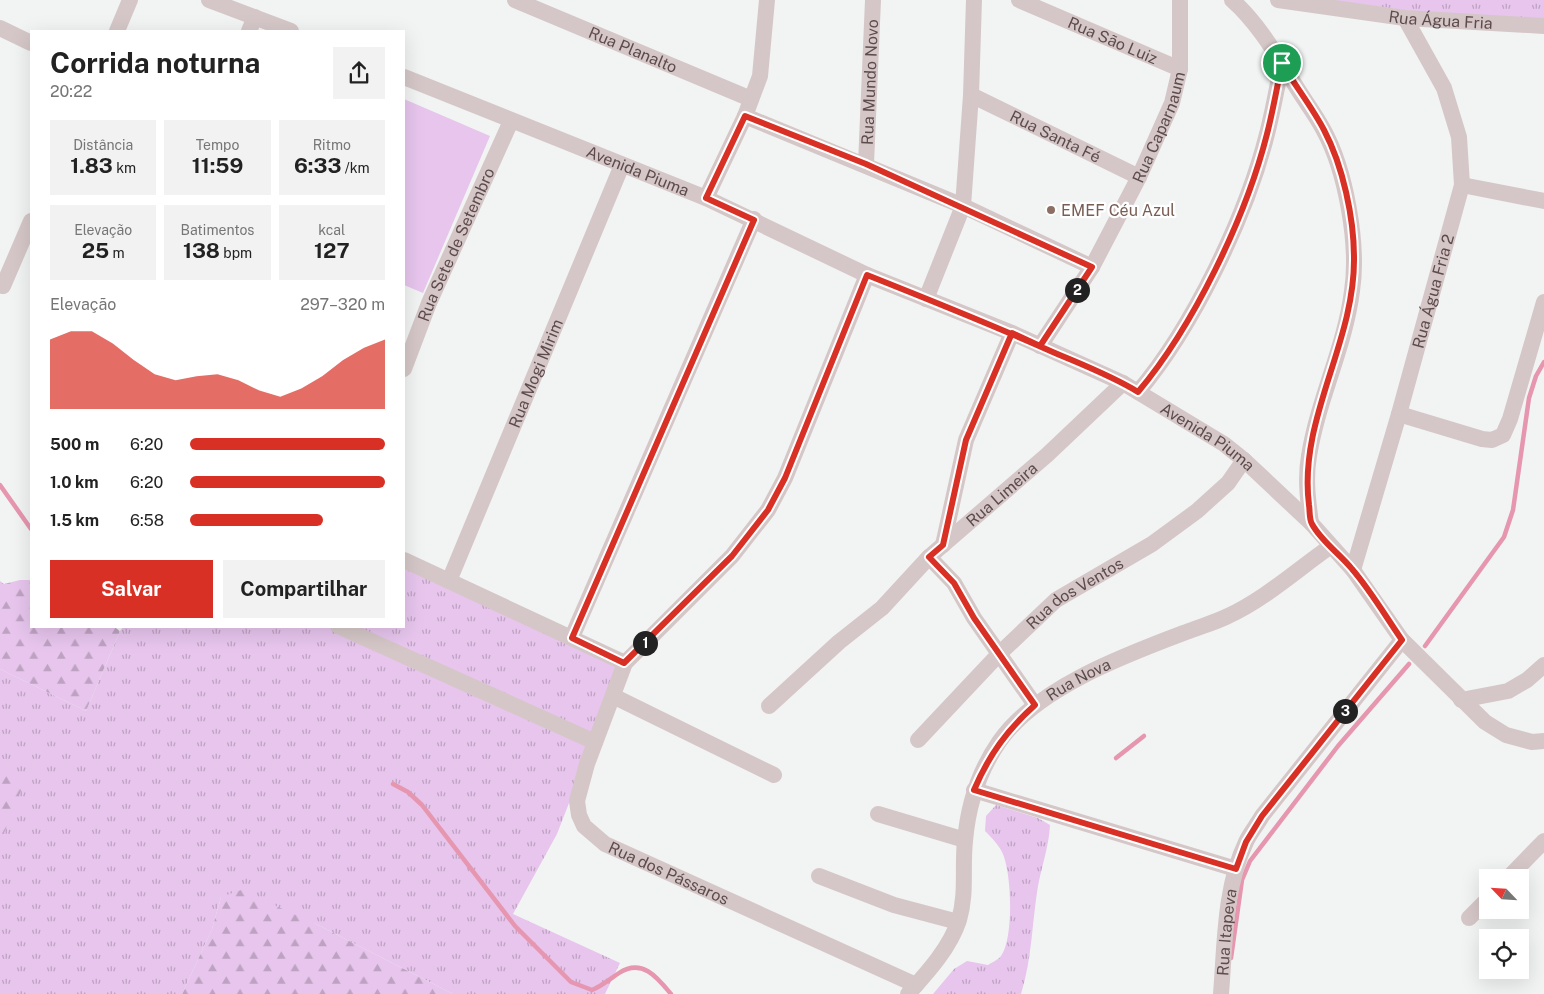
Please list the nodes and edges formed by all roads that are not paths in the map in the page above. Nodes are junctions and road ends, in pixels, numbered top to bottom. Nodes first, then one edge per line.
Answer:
1 (130, 0) edge
2 (209, 0) edge
3 (515, 0) edge
4 (767, 0) edge
5 (873, 0) edge
6 (974, 0) edge
7 (1019, 0) edge
8 (1180, 0) edge
9 (1232, 0) edge
10 (1278, 0) edge
11 (1405, 18) junction
12 (252, 24) edge
13 (1544, 26) edge
14 (0, 28) edge
15 (116, 30) edge
16 (285, 30) edge
17 (30, 43) edge
18 (1282, 63) junction
19 (1180, 69) junction
20 (405, 77) edge
21 (971, 94) junction
22 (751, 99) junction
23 (745, 116) junction
24 (511, 121) junction
25 (866, 164) junction
26 (622, 165) junction
27 (1139, 177) junction
28 (1462, 185) junction
29 (706, 198) junction
30 (1544, 201) edge
31 (963, 206) junction
32 (754, 220) junction
33 (30, 223) edge
34 (1092, 267) junction
35 (867, 275) junction
36 (3, 286) dead end
37 (926, 299) junction
38 (1544, 302) edge
39 (1012, 333) junction
40 (1040, 346) junction
41 (405, 365) edge
42 (1123, 383) junction
43 (1138, 392) junction
44 (1399, 414) junction
45 (1244, 460) junction
46 (1312, 523) junction
47 (943, 545) junction
48 (1331, 546) junction
49 (929, 557) junction
50 (405, 560) edge
51 (1353, 570) junction
52 (450, 581) junction
53 (342, 628) edge
54 (572, 638) junction
55 (1402, 640) junction
56 (999, 654) junction
57 (624, 663) junction
58 (1544, 665) edge
59 (613, 696) junction
60 (1461, 700) junction
61 (1035, 705) junction
62 (768, 706) dead end
63 (918, 740) dead end
64 (1544, 741) edge
65 (595, 742) junction
66 (774, 774) dead end
67 (974, 790) junction
68 (878, 814) dead end
69 (965, 840) junction
70 (1544, 841) edge
71 (1236, 869) junction
72 (1517, 869) edge
73 (819, 876) dead end
74 (1479, 908) edge
75 (1469, 918) dead end
76 (958, 922) junction
77 (912, 990) edge
78 (1221, 994) edge

1 - 15 street
2 - 12 street
3 - 22 street, Rua Planalto
4 - 22 street
5 - 25 street, Rua Mundo Novo
6 - 21 street
7 - 19 street, Rua São Luiz
8 - 19 street, Rua Caparnaum
9 - 18 street
10 - 11 street, Rua Água Fria
11 - 13 street, Rua Água Fria
11 - 28 street, Rua Água Fria 2
12 - 16 street
14 - 17 street
18 - 43 street
18 - 46 street
19 - 27 street, Rua Caparnaum
20 - 24 street, Avenida Piuma
21 - 27 street, Rua Santa Fé
21 - 31 street
22 - 23 street
23 - 25 street
23 - 29 street
24 - 26 street, Avenida Piuma
24 - 41 street, Rua Sete de Setembro
25 - 31 street
26 - 29 street, Avenida Piuma
26 - 52 street, Rua Mogi Mirim
27 - 34 street, Rua Caparnaum
28 - 30 street
28 - 44 street, Rua Água Fria 2
29 - 32 street, Avenida Piuma
31 - 34 street
31 - 37 street
32 - 35 street, Avenida Piuma
32 - 54 street
33 - 36 street
34 - 40 street, Rua Caparnaum
35 - 37 street, Avenida Piuma
35 - 57 street
37 - 39 street, Avenida Piuma
38 - 44 street
39 - 40 street, Avenida Piuma
39 - 47 street
40 - 42 street, Avenida Piuma
42 - 43 street, Avenida Piuma
42 - 47 street, Rua Limeira
43 - 45 street, Avenida Piuma
44 - 51 street, Rua Água Fria 2
45 - 46 street, Avenida Piuma
45 - 56 street, Rua dos Ventos
46 - 48 street, Avenida Piuma
47 - 49 street, Rua Limeira
48 - 51 street, Avenida Piuma
48 - 61 street, Rua Nova
49 - 56 street
49 - 62 street, Rua Limeira
50 - 52 street
51 - 55 street, Avenida Piuma
52 - 54 street
53 - 65 street
54 - 57 street
55 - 60 street, Avenida Piuma
55 - 71 street, Rua Itapeva
56 - 61 street
56 - 63 street, Rua dos Ventos
57 - 59 street, Rua dos Pássaros
58 - 60 street
59 - 65 street, Rua dos Pássaros
59 - 66 street
60 - 64 street, Avenida Piuma
61 - 67 street, Rua Nova
65 - 77 street, Rua dos Pássaros
67 - 69 street, Rua Nova
67 - 71 street, Rua Itapeva
68 - 69 street
69 - 76 street, Rua Nova
70 - 72 street
71 - 78 street, Rua Itapeva
73 - 76 street
74 - 75 street
76 - 77 street, Rua Nova

